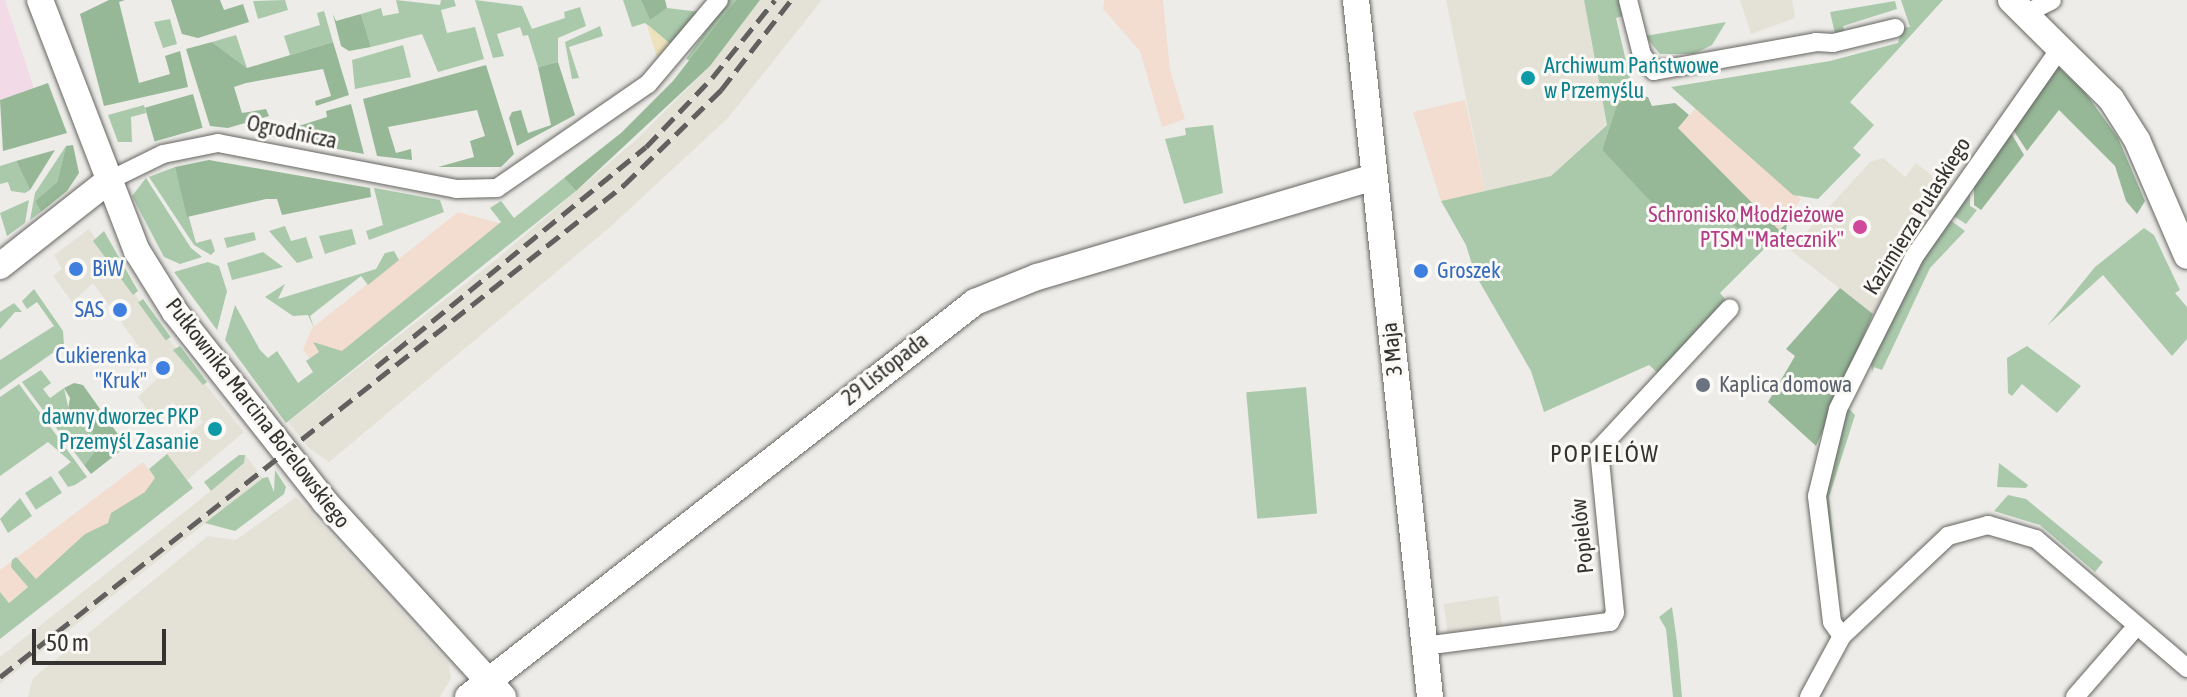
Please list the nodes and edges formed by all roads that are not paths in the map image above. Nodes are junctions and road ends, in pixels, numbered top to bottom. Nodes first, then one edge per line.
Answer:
1 (40, 0) edge
2 (719, 0) edge
3 (1356, 0) edge
4 (1628, 0) edge
5 (2052, 0) edge
6 (2019, 7) edge
7 (1895, 28) dead end
8 (2062, 46) junction
9 (1374, 177) junction
10 (108, 181) junction
11 (63, 220) junction
12 (125, 223) junction
13 (2187, 256) edge
14 (0, 266) edge
15 (1730, 308) dead end
16 (2135, 628) junction
17 (1842, 636) junction
18 (1424, 646) junction
19 (2186, 666) edge
20 (498, 688) edge
21 (468, 697) edge
22 (1430, 697) edge
23 (1809, 697) edge
24 (2075, 697) edge

1 - 10 street, Pułkownika Marcina Borelowskiego
2 - 10 street, Ogrodnicza
3 - 9 street, 3 Maja
4 - 7 street
5 - 6 street
6 - 8 street
8 - 13 street
8 - 17 street, Kazimierza Pułaskiego
9 - 18 street, 3 Maja
9 - 20 street, 29 Listopada
10 - 11 street
10 - 12 street, Pułkownika Marcina Borelowskiego
11 - 12 street
11 - 14 street
12 - 20 street, Pułkownika Marcina Borelowskiego
15 - 18 street, Popielów
16 - 17 street
16 - 19 street
16 - 24 street
17 - 23 street
18 - 22 street, 3 Maja
20 - 21 street, 29 Listopada

